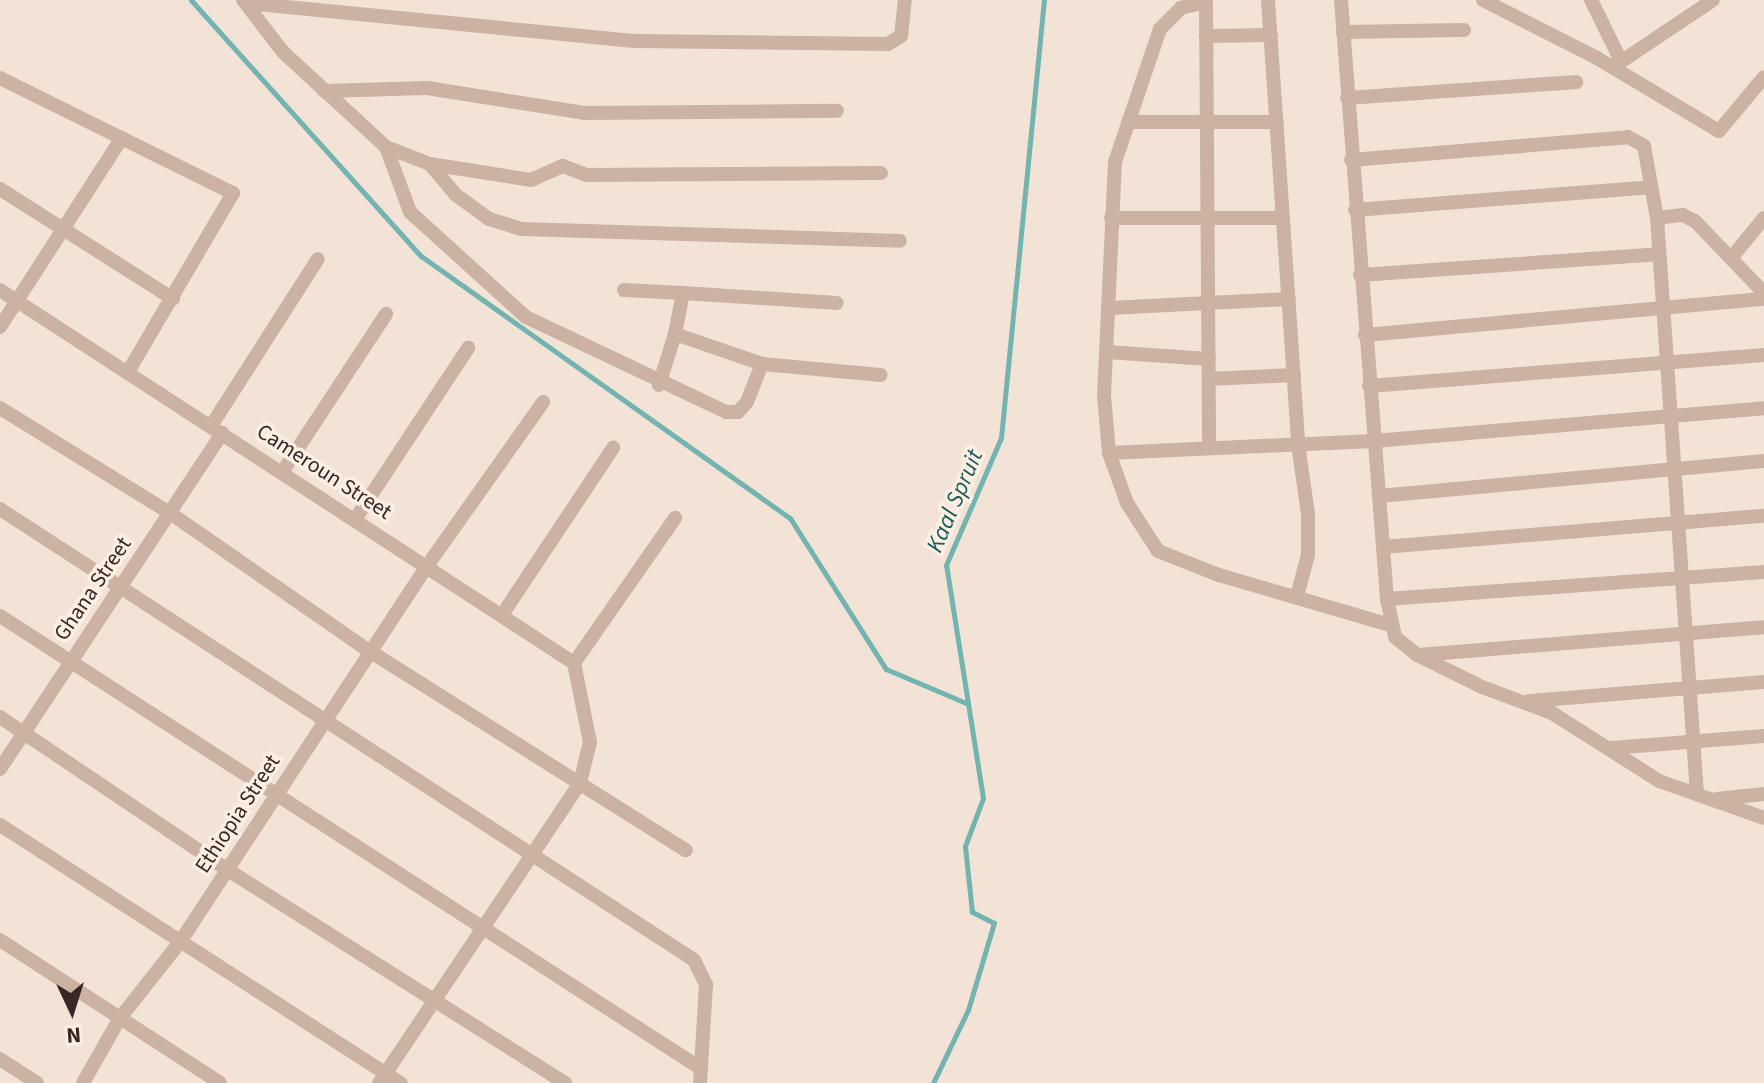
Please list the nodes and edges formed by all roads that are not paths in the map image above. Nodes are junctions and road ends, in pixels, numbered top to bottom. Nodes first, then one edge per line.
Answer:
1 (905, 0) edge
2 (1268, 0) edge
3 (1341, 0) edge
4 (1483, 0) edge
5 (1591, 0) edge
6 (1206, 1) edge
7 (245, 2) edge
8 (1705, 3) edge
9 (1464, 30) dead end
10 (1343, 32) junction
11 (1271, 35) junction
12 (1206, 36) junction
13 (1616, 63) junction
14 (1764, 77) edge
15 (0, 78) edge
16 (1576, 82) dead end
17 (324, 91) junction
18 (1347, 98) junction
19 (837, 111) dead end
20 (1128, 122) junction
21 (1277, 122) junction
22 (1207, 123) junction
23 (122, 138) junction
24 (386, 147) junction
25 (1351, 160) junction
26 (430, 164) junction
27 (881, 173) dead end
28 (1651, 187) junction
29 (0, 189) edge
30 (1355, 210) junction
31 (1111, 218) junction
32 (1208, 218) junction
33 (1283, 218) junction
34 (1657, 218) junction
35 (1764, 218) edge
36 (64, 228) junction
37 (900, 241) dead end
38 (1658, 254) junction
39 (1733, 256) junction
40 (318, 259) dead end
41 (1360, 275) junction
42 (0, 290) edge
43 (624, 290) dead end
44 (683, 293) junction
45 (1764, 293) edge
46 (173, 299) junction
47 (1289, 299) junction
48 (1764, 299) edge
49 (18, 301) junction
50 (1208, 302) junction
51 (837, 303) dead end
52 (1663, 306) junction
53 (1110, 308) junction
54 (386, 314) dead end
55 (0, 327) edge
56 (675, 334) junction
57 (1365, 335) junction
58 (468, 348) dead end
59 (1107, 352) junction
60 (1764, 355) edge
61 (1209, 359) junction
62 (1667, 360) junction
63 (762, 364) junction
64 (129, 370) junction
65 (880, 375) dead end
66 (1294, 375) junction
67 (1209, 379) junction
68 (659, 385) junction
69 (1369, 386) junction
70 (543, 402) dead end
71 (0, 408) edge
72 (1764, 408) edge
73 (1671, 415) junction
74 (217, 430) junction
75 (1374, 441) junction
76 (1298, 444) junction
77 (613, 448) dead end
78 (1209, 448) junction
79 (1109, 453) junction
80 (1764, 461) edge
81 (1675, 470) junction
82 (283, 471) junction
83 (1379, 496) junction
84 (0, 509) edge
85 (170, 513) junction
86 (1764, 516) edge
87 (356, 518) junction
88 (675, 518) dead end
89 (1678, 524) junction
90 (1383, 547) junction
91 (427, 566) junction
92 (1764, 572) edge
93 (1682, 580) junction
94 (122, 588) junction
95 (1297, 596) junction
96 (1387, 599) junction
97 (502, 615) junction
98 (0, 616) edge
99 (1390, 625) junction
100 (1764, 627) edge
101 (1687, 633) junction
102 (371, 652) junction
103 (1417, 655) junction
104 (70, 662) junction
105 (574, 663) junction
106 (1764, 682) edge
107 (1693, 688) junction
108 (1520, 702) junction
109 (0, 717) edge
110 (325, 723) junction
111 (25, 733) junction
112 (1764, 736) edge
113 (1697, 741) junction
114 (1612, 748) junction
115 (0, 769) edge
116 (580, 783) junction
117 (277, 792) junction
118 (1764, 794) edge
119 (1704, 797) junction
120 (1764, 818) edge
121 (0, 825) edge
122 (686, 850) dead end
123 (534, 854) junction
124 (228, 870) junction
125 (483, 924) junction
126 (0, 940) edge
127 (180, 942) junction
128 (433, 1001) junction
129 (120, 1018) junction
130 (0, 1059) edge
131 (697, 1066) junction
132 (383, 1078) edge
133 (37, 1083) edge
134 (83, 1083) edge
135 (220, 1083) edge
136 (401, 1083) edge
137 (565, 1083) edge
138 (700, 1083) edge

1 - 7 street
2 - 11 street
3 - 10 street
4 - 13 street
5 - 13 street
6 - 12 street
6 - 20 street
7 - 17 street
8 - 13 street
9 - 10 street
10 - 18 street
11 - 12 street
11 - 21 street
12 - 22 street
13 - 14 street
15 - 23 street
16 - 18 street
17 - 19 street
17 - 24 street
18 - 25 street
20 - 22 street
20 - 31 street
21 - 22 street
21 - 33 street
22 - 32 street
23 - 36 street
23 - 46 street
24 - 26 street
24 - 68 street
25 - 28 street
25 - 30 street
26 - 27 street
26 - 37 street
28 - 30 street
28 - 34 street
29 - 36 street
30 - 41 street
31 - 32 street
31 - 53 street
32 - 33 street
32 - 50 street
33 - 47 street
34 - 38 street
34 - 39 street
35 - 39 street
36 - 46 street
36 - 49 street
38 - 41 street
38 - 52 street
39 - 45 street
40 - 74 street, Ghana Street
41 - 57 street
42 - 49 street, Cameroun Street
43 - 44 street
44 - 51 street
44 - 56 street
46 - 64 street
47 - 50 street
47 - 66 street
48 - 52 street
49 - 55 street
49 - 64 street, Cameroun Street
50 - 53 street
50 - 61 street
52 - 57 street
52 - 62 street
53 - 59 street
54 - 82 street
56 - 63 street
56 - 68 street
57 - 69 street
58 - 87 street
59 - 61 street
59 - 79 street
60 - 62 street
61 - 67 street
62 - 69 street
62 - 73 street
63 - 65 street
63 - 68 street
64 - 74 street, Cameroun Street
66 - 67 street
66 - 76 street
67 - 78 street
69 - 75 street
70 - 91 street, Ethiopia Street
71 - 85 street
72 - 73 street
73 - 75 street
73 - 81 street
74 - 82 street, Cameroun Street
74 - 85 street, Ghana Street
75 - 76 street
75 - 83 street
76 - 78 street
76 - 95 street
77 - 97 street
78 - 79 street
79 - 95 street
80 - 81 street
81 - 83 street
81 - 89 street
82 - 87 street, Cameroun Street
83 - 90 street
84 - 94 street
85 - 94 street, Ghana Street
85 - 102 street
86 - 89 street
87 - 91 street, Cameroun Street
88 - 105 street
89 - 90 street
89 - 93 street
90 - 96 street
91 - 97 street, Cameroun Street
91 - 102 street, Ethiopia Street
92 - 93 street
93 - 96 street
93 - 101 street
94 - 104 street, Ghana Street
94 - 110 street
95 - 99 street
96 - 99 street
97 - 105 street, Cameroun Street
98 - 104 street
99 - 103 street
100 - 101 street
101 - 103 street
101 - 107 street
102 - 110 street, Ethiopia Street
102 - 116 street
103 - 108 street
104 - 111 street, Ghana Street
104 - 117 street
105 - 116 street
106 - 107 street
107 - 108 street
107 - 113 street
108 - 114 street
109 - 111 street
110 - 117 street, Ethiopia Street
110 - 123 street
111 - 115 street, Ghana Street
111 - 124 street
112 - 113 street
113 - 114 street
113 - 119 street
114 - 119 street
116 - 122 street
116 - 123 street
117 - 124 street, Ethiopia Street
117 - 125 street
118 - 119 street
119 - 120 street
121 - 127 street
123 - 125 street
123 - 131 street
124 - 127 street, Ethiopia Street
124 - 128 street
125 - 128 street
125 - 131 street
126 - 129 street
127 - 129 street, Ethiopia Street
127 - 132 street
128 - 132 street
128 - 137 street
129 - 134 street, Ethiopia Street
129 - 135 street
130 - 133 street
131 - 138 street
132 - 136 street

